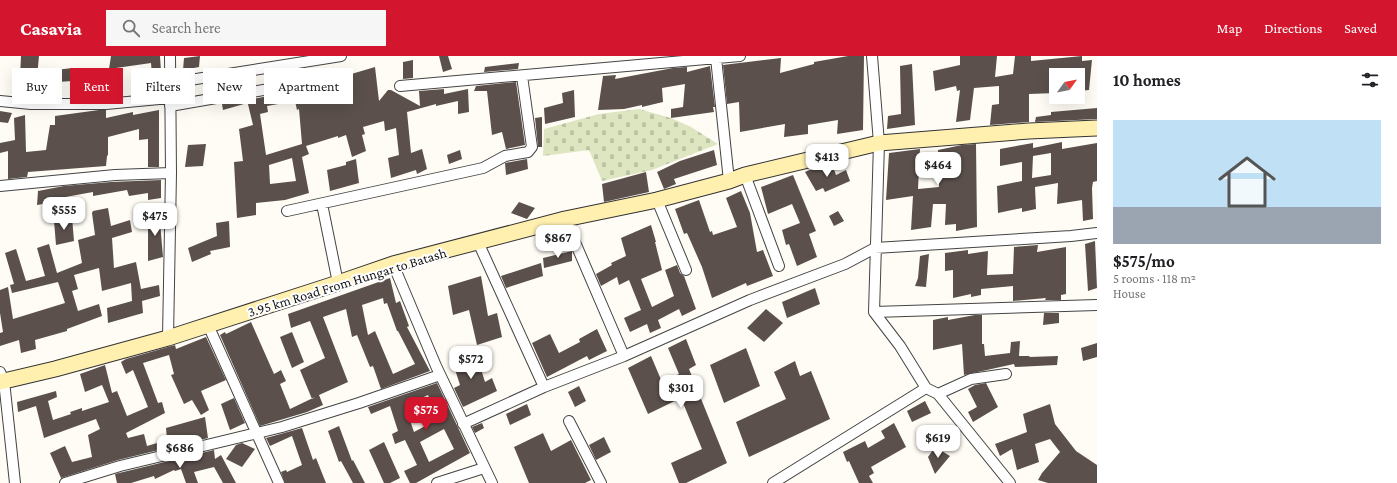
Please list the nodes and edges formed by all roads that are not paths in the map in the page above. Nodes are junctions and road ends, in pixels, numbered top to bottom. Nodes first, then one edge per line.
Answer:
1 (170, 56) edge
2 (341, 56) edge
3 (740, 56) edge
4 (872, 56) edge
5 (716, 58) junction
6 (170, 68) edge
7 (522, 76) junction
8 (195, 79) edge
9 (400, 86) dead end
10 (264, 88) edge
11 (195, 98) edge
12 (0, 101) edge
13 (131, 103) edge
14 (170, 104) edge
15 (1097, 128) edge
16 (879, 143) junction
17 (171, 173) junction
18 (745, 175) junction
19 (729, 181) junction
20 (0, 186) edge
21 (657, 200) junction
22 (322, 204) junction
23 (287, 211) dead end
24 (565, 219) junction
25 (1097, 233) edge
26 (478, 242) junction
27 (876, 248) junction
28 (393, 264) junction
29 (778, 266) dead end
30 (686, 270) dead end
31 (338, 283) junction
32 (1097, 305) edge
33 (874, 312) junction
34 (208, 325) junction
35 (168, 338) junction
36 (624, 356) junction
37 (1006, 374) dead end
38 (440, 375) junction
39 (1, 378) edge
40 (544, 387) junction
41 (926, 388) junction
42 (938, 394) junction
43 (569, 421) dead end
44 (463, 424) junction
45 (256, 434) junction
46 (484, 468) junction
47 (15, 483) edge
48 (65, 483) edge
49 (279, 483) edge
50 (437, 483) edge
51 (492, 483) edge
52 (601, 483) edge
53 (773, 483) edge
54 (1010, 483) edge

1 - 6 street
2 - 8 street
3 - 5 street
4 - 16 street
5 - 7 street
5 - 19 street
7 - 9 street
7 - 22 street
10 - 11 street
12 - 13 street
14 - 17 street
15 - 16 street, 3.95 km Road From Hungar to Batash
16 - 18 street, 3.95 km Road From Hungar to Batash
16 - 27 street
17 - 20 street
17 - 35 street
18 - 19 street, 3.95 km Road From Hungar to Batash
18 - 29 street
19 - 21 street, 3.95 km Road From Hungar to Batash
21 - 24 street, 3.95 km Road From Hungar to Batash
21 - 30 street
22 - 23 street
22 - 31 street
24 - 26 street, 3.95 km Road From Hungar to Batash
24 - 36 street
25 - 27 street
26 - 28 street, 3.95 km Road From Hungar to Batash
26 - 40 street
27 - 33 street
27 - 36 street
28 - 31 street, 3.95 km Road From Hungar to Batash
28 - 38 street
31 - 34 street, 3.95 km Road From Hungar to Batash
32 - 33 street
33 - 41 street
34 - 35 street, 3.95 km Road From Hungar to Batash
34 - 45 street
35 - 39 street, 3.95 km Road From Hungar to Batash
36 - 40 street
37 - 42 street
38 - 44 street
38 - 45 street
39 - 47 street
40 - 44 street
41 - 42 street
41 - 53 street
42 - 54 street
43 - 52 street
44 - 46 street
45 - 48 street
45 - 49 street
46 - 50 street
46 - 51 street

